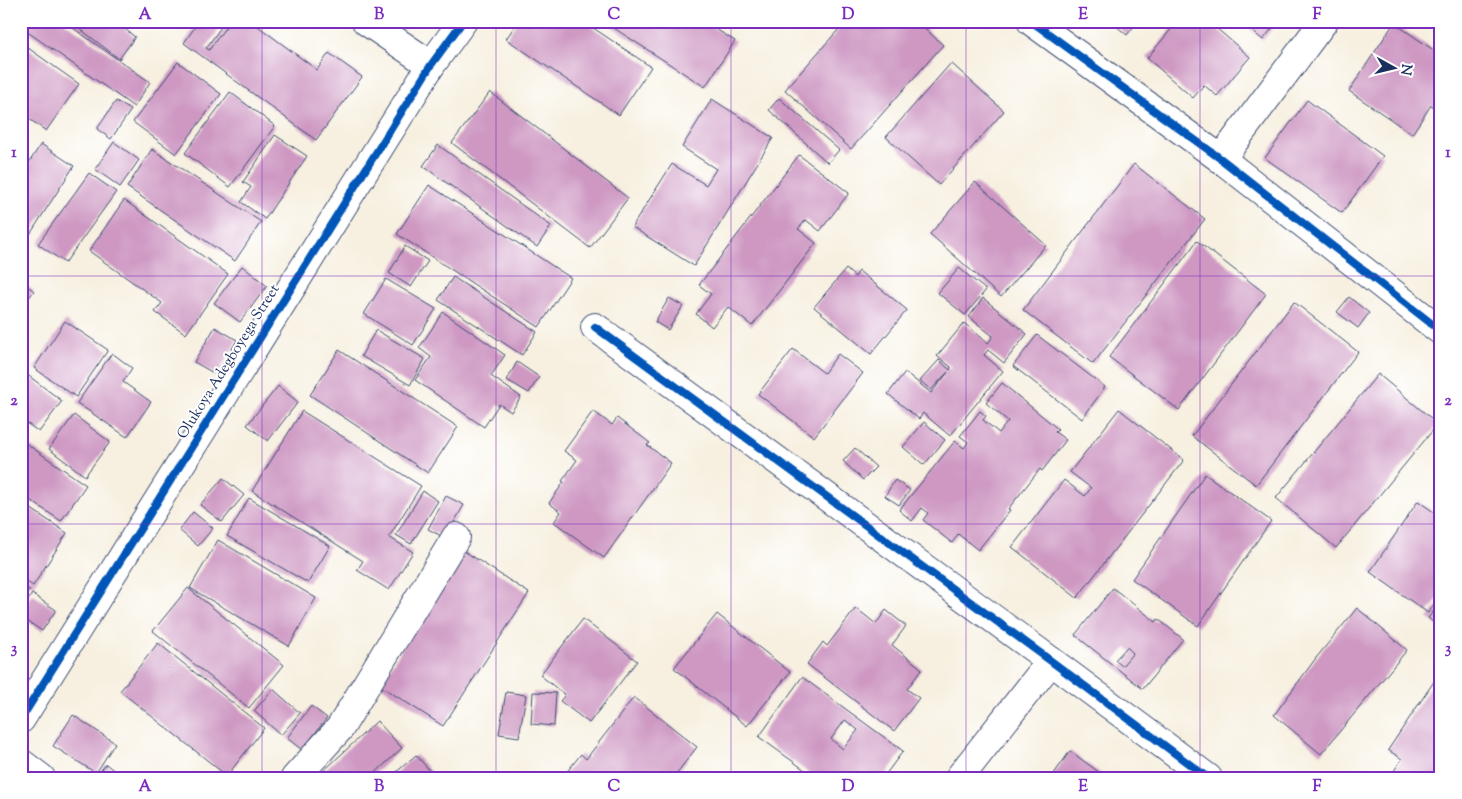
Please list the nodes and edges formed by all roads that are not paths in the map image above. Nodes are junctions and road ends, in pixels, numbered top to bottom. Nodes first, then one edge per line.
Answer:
1 (366, 21) edge
2 (464, 21) edge
3 (1031, 21) edge
4 (1324, 21) edge
5 (431, 65) junction
6 (1221, 159) junction
7 (595, 327) dead end
8 (1441, 331) edge
9 (456, 537) dead end
10 (1051, 661) junction
11 (21, 719) edge
12 (21, 763) edge
13 (41, 778) edge
14 (295, 778) edge
15 (959, 778) edge
16 (1208, 778) edge

1 - 5 street
2 - 5 street, Olukoya Adegboyega Street
3 - 6 street
4 - 6 street
5 - 11 street, Olukoya Adegboyega Street
6 - 8 street
7 - 10 street
9 - 14 street
10 - 15 street
10 - 16 street
12 - 13 street

